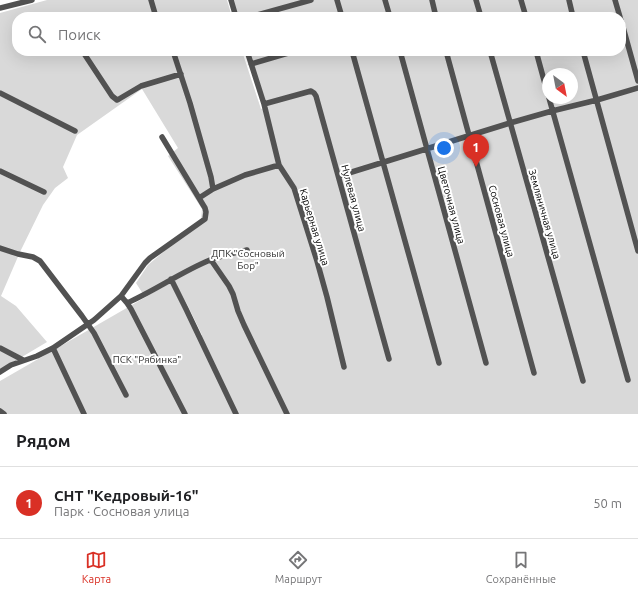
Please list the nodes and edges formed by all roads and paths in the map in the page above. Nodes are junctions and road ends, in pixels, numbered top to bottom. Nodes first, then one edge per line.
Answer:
1 (32, 0) edge
2 (151, 0) edge
3 (231, 0) edge
4 (311, 0) edge
5 (337, 0) edge
6 (385, 0) edge
7 (432, 0) edge
8 (476, 0) edge
9 (521, 0) edge
10 (569, 0) edge
11 (615, 0) edge
12 (0, 8) edge
13 (155, 12) edge
14 (235, 12) edge
15 (268, 12) edge
16 (341, 12) edge
17 (389, 12) edge
18 (435, 12) edge
19 (480, 12) edge
20 (525, 12) edge
21 (572, 12) edge
22 (619, 12) edge
23 (626, 38) edge
24 (86, 56) edge
25 (176, 56) edge
26 (249, 56) edge
27 (278, 56) edge
28 (353, 56) edge
29 (401, 56) edge
30 (447, 56) edge
31 (491, 56) edge
32 (537, 56) edge
33 (584, 56) edge
34 (251, 64) junction
35 (181, 74) junction
36 (542, 74) edge
37 (638, 81) edge
38 (638, 88) edge
39 (0, 93) edge
40 (597, 100) junction
41 (264, 104) junction
42 (550, 104) edge
43 (552, 111) junction
44 (510, 123) junction
45 (75, 130) dead end
46 (469, 136) junction
47 (162, 137) dead end
48 (427, 148) junction
49 (383, 163) junction
50 (280, 165) junction
51 (0, 171) edge
52 (339, 176) junction
53 (213, 189) junction
54 (44, 192) dead end
55 (199, 198) junction
56 (0, 248) edge
57 (247, 250) dead end
58 (638, 250) edge
59 (211, 260) junction
60 (171, 279) junction
61 (121, 296) junction
62 (127, 303) junction
63 (88, 324) junction
64 (0, 348) edge
65 (53, 348) junction
66 (389, 359) dead end
67 (23, 360) junction
68 (439, 363) dead end
69 (486, 363) dead end
70 (344, 367) dead end
71 (0, 372) edge
72 (534, 373) dead end
73 (628, 380) dead end
74 (583, 382) dead end
75 (126, 395) dead end
76 (0, 411) edge
77 (4, 414) edge
78 (84, 414) edge
79 (185, 414) edge
80 (236, 414) edge
81 (287, 414) edge

1 - 12 street
2 - 13 street
3 - 14 street
4 - 15 street
5 - 16 street
6 - 17 street
7 - 18 street
8 - 19 street
9 - 20 street
10 - 21 street
11 - 22 street
23 - 37 street
24 - 35 street
25 - 35 street
26 - 34 street, Карьерная улица
27 - 34 street
28 - 49 street
29 - 48 street, Цветочная улица
30 - 46 street, Сосновая улица
31 - 44 street, Земляничная улица
32 - 36 street
33 - 40 street
34 - 41 street, Карьерная улица
35 - 53 street
38 - 40 street
39 - 45 street
40 - 43 street
40 - 58 street
41 - 50 street, Карьерная улица
41 - 52 street, Нулевая улица
42 - 43 street
43 - 44 street
43 - 73 street
44 - 46 street
44 - 74 street, Земляничная улица
46 - 48 street
46 - 72 street, Сосновая улица
47 - 55 street
48 - 49 street
48 - 69 street, Цветочная улица
49 - 52 street
49 - 68 street
50 - 53 street
50 - 70 street, Карьерная улица
51 - 54 street
52 - 66 street, Нулевая улица
53 - 55 street
55 - 61 street
56 - 63 street
57 - 59 street
59 - 60 street
59 - 81 street
60 - 62 street
60 - 80 street
61 - 62 street
61 - 63 street
62 - 79 street
63 - 65 street
63 - 75 street
64 - 67 street
65 - 67 street
65 - 78 street
67 - 71 street
76 - 77 street

